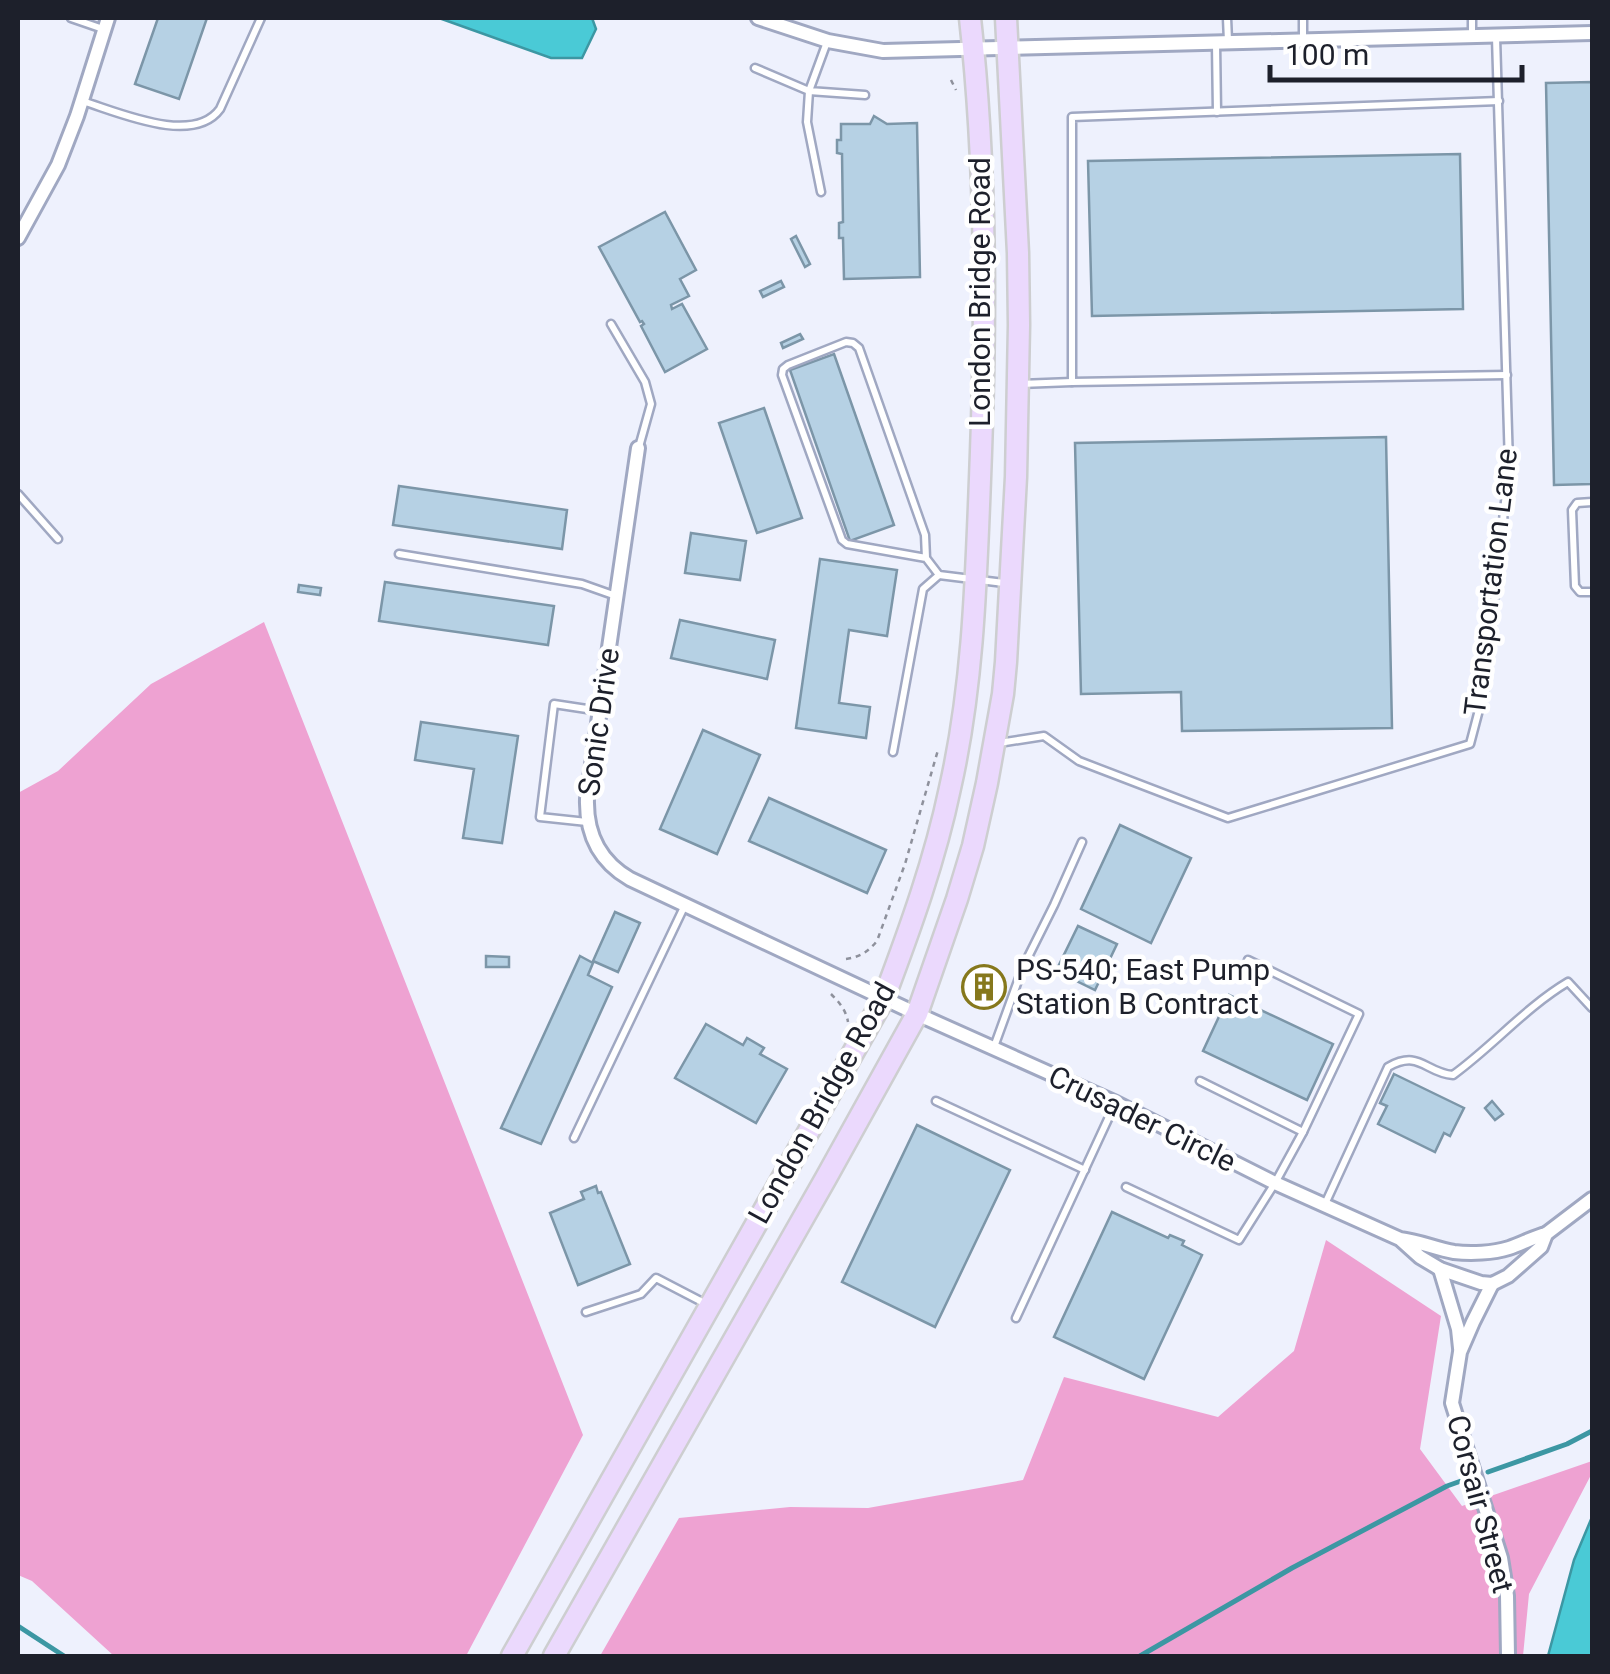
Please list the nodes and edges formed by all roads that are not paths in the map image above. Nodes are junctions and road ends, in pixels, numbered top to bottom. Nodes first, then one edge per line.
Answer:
1 (71, 18) edge
2 (261, 18) edge
3 (758, 18) edge
4 (970, 18) edge
5 (1006, 18) edge
6 (1227, 18) edge
7 (1303, 18) edge
8 (1472, 18) edge
9 (106, 24) edge
10 (1592, 33) edge
11 (1496, 35) junction
12 (1472, 36) junction
13 (1303, 40) junction
14 (828, 41) junction
15 (1222, 43) junction
16 (1008, 48) junction
17 (974, 49) junction
18 (755, 68) dead end
19 (809, 90) junction
20 (865, 96) dead end
21 (82, 101) junction
22 (1499, 101) junction
23 (1217, 112) junction
24 (821, 192) dead end
25 (22, 221) edge
26 (18, 238) edge
27 (611, 324) dead end
28 (1507, 374) junction
29 (1072, 382) junction
30 (1018, 384) junction
31 (638, 448) joint
32 (18, 494) edge
33 (1592, 502) edge
34 (58, 539) dead end
35 (399, 554) dead end
36 (926, 558) junction
37 (940, 575) junction
38 (975, 580) junction
39 (1010, 583) junction
40 (1592, 592) edge
41 (617, 597) junction
42 (601, 711) junction
43 (995, 744) junction
44 (893, 752) dead end
45 (588, 822) junction
46 (1082, 842) dead end
47 (685, 904) junction
48 (1248, 960) dead end
49 (884, 998) junction
50 (1592, 1008) edge
51 (917, 1014) junction
52 (994, 1048) junction
53 (1200, 1082) dead end
54 (936, 1100) dead end
55 (1116, 1103) junction
56 (1303, 1132) junction
57 (574, 1138) dead end
58 (1085, 1170) junction
59 (1275, 1183) junction
60 (1126, 1187) dead end
61 (1592, 1198) edge
62 (1324, 1204) junction
63 (1546, 1234) junction
64 (1400, 1239) junction
65 (1440, 1268) junction
66 (1492, 1284) junction
67 (709, 1306) junction
68 (586, 1312) dead end
69 (1016, 1318) dead end
70 (1460, 1352) junction
71 (512, 1656) edge
72 (554, 1656) edge
73 (1508, 1656) edge

1 - 9 lane
2 - 21 lane
3 - 14 street
4 - 17 main road, London Bridge Road
5 - 16 main road, London Bridge Road
6 - 15 lane
7 - 13 lane
8 - 12 lane
9 - 21 street
10 - 11 street
11 - 12 street
11 - 22 lane, Transportation Lane
12 - 13 street
13 - 15 street
14 - 17 street
14 - 19 lane
15 - 16 street
15 - 23 lane
16 - 17 street
16 - 30 main road, London Bridge Road
17 - 38 main road, London Bridge Road
18 - 19 lane
19 - 20 lane
19 - 24 lane
21 - 25 street
22 - 23 lane
22 - 28 lane, Transportation Lane
23 - 29 lane
25 - 26 street
27 - 31 lane
28 - 29 lane
28 - 43 lane, Transportation Lane
29 - 30 lane
30 - 39 main road, London Bridge Road
31 - 41 street, Sonic Drive
32 - 34 lane
33 - 40 lane
35 - 41 lane
36 - 36 lane
36 - 37 lane
37 - 38 lane
37 - 44 lane
38 - 39 lane
38 - 49 main road, London Bridge Road
39 - 43 main road, London Bridge Road
41 - 42 street, Sonic Drive
42 - 45 street, Sonic Drive
42 - 45 lane
43 - 51 main road, London Bridge Road
45 - 47 street, Sonic Drive
46 - 52 lane
47 - 49 street, Sonic Drive
47 - 57 lane
48 - 56 lane
49 - 51 street, Crusader Circle
49 - 67 main road, London Bridge Road
50 - 62 lane
51 - 52 street, Crusader Circle
51 - 72 main road, London Bridge Road
52 - 55 street, Crusader Circle
53 - 56 lane
54 - 58 lane
55 - 58 lane
55 - 59 street, Crusader Circle
56 - 59 lane
58 - 69 lane
59 - 60 lane
59 - 62 street, Crusader Circle
61 - 63 street, Crusader Circle
62 - 64 street, Crusader Circle
63 - 64 street, Crusader Circle
63 - 66 street, Crusader Circle
64 - 65 street, Crusader Circle
65 - 66 street, Crusader Circle
65 - 70 street, Corsair Street
66 - 70 street, Corsair Street
67 - 68 lane
67 - 71 main road, London Bridge Road
70 - 73 street, Corsair Street

